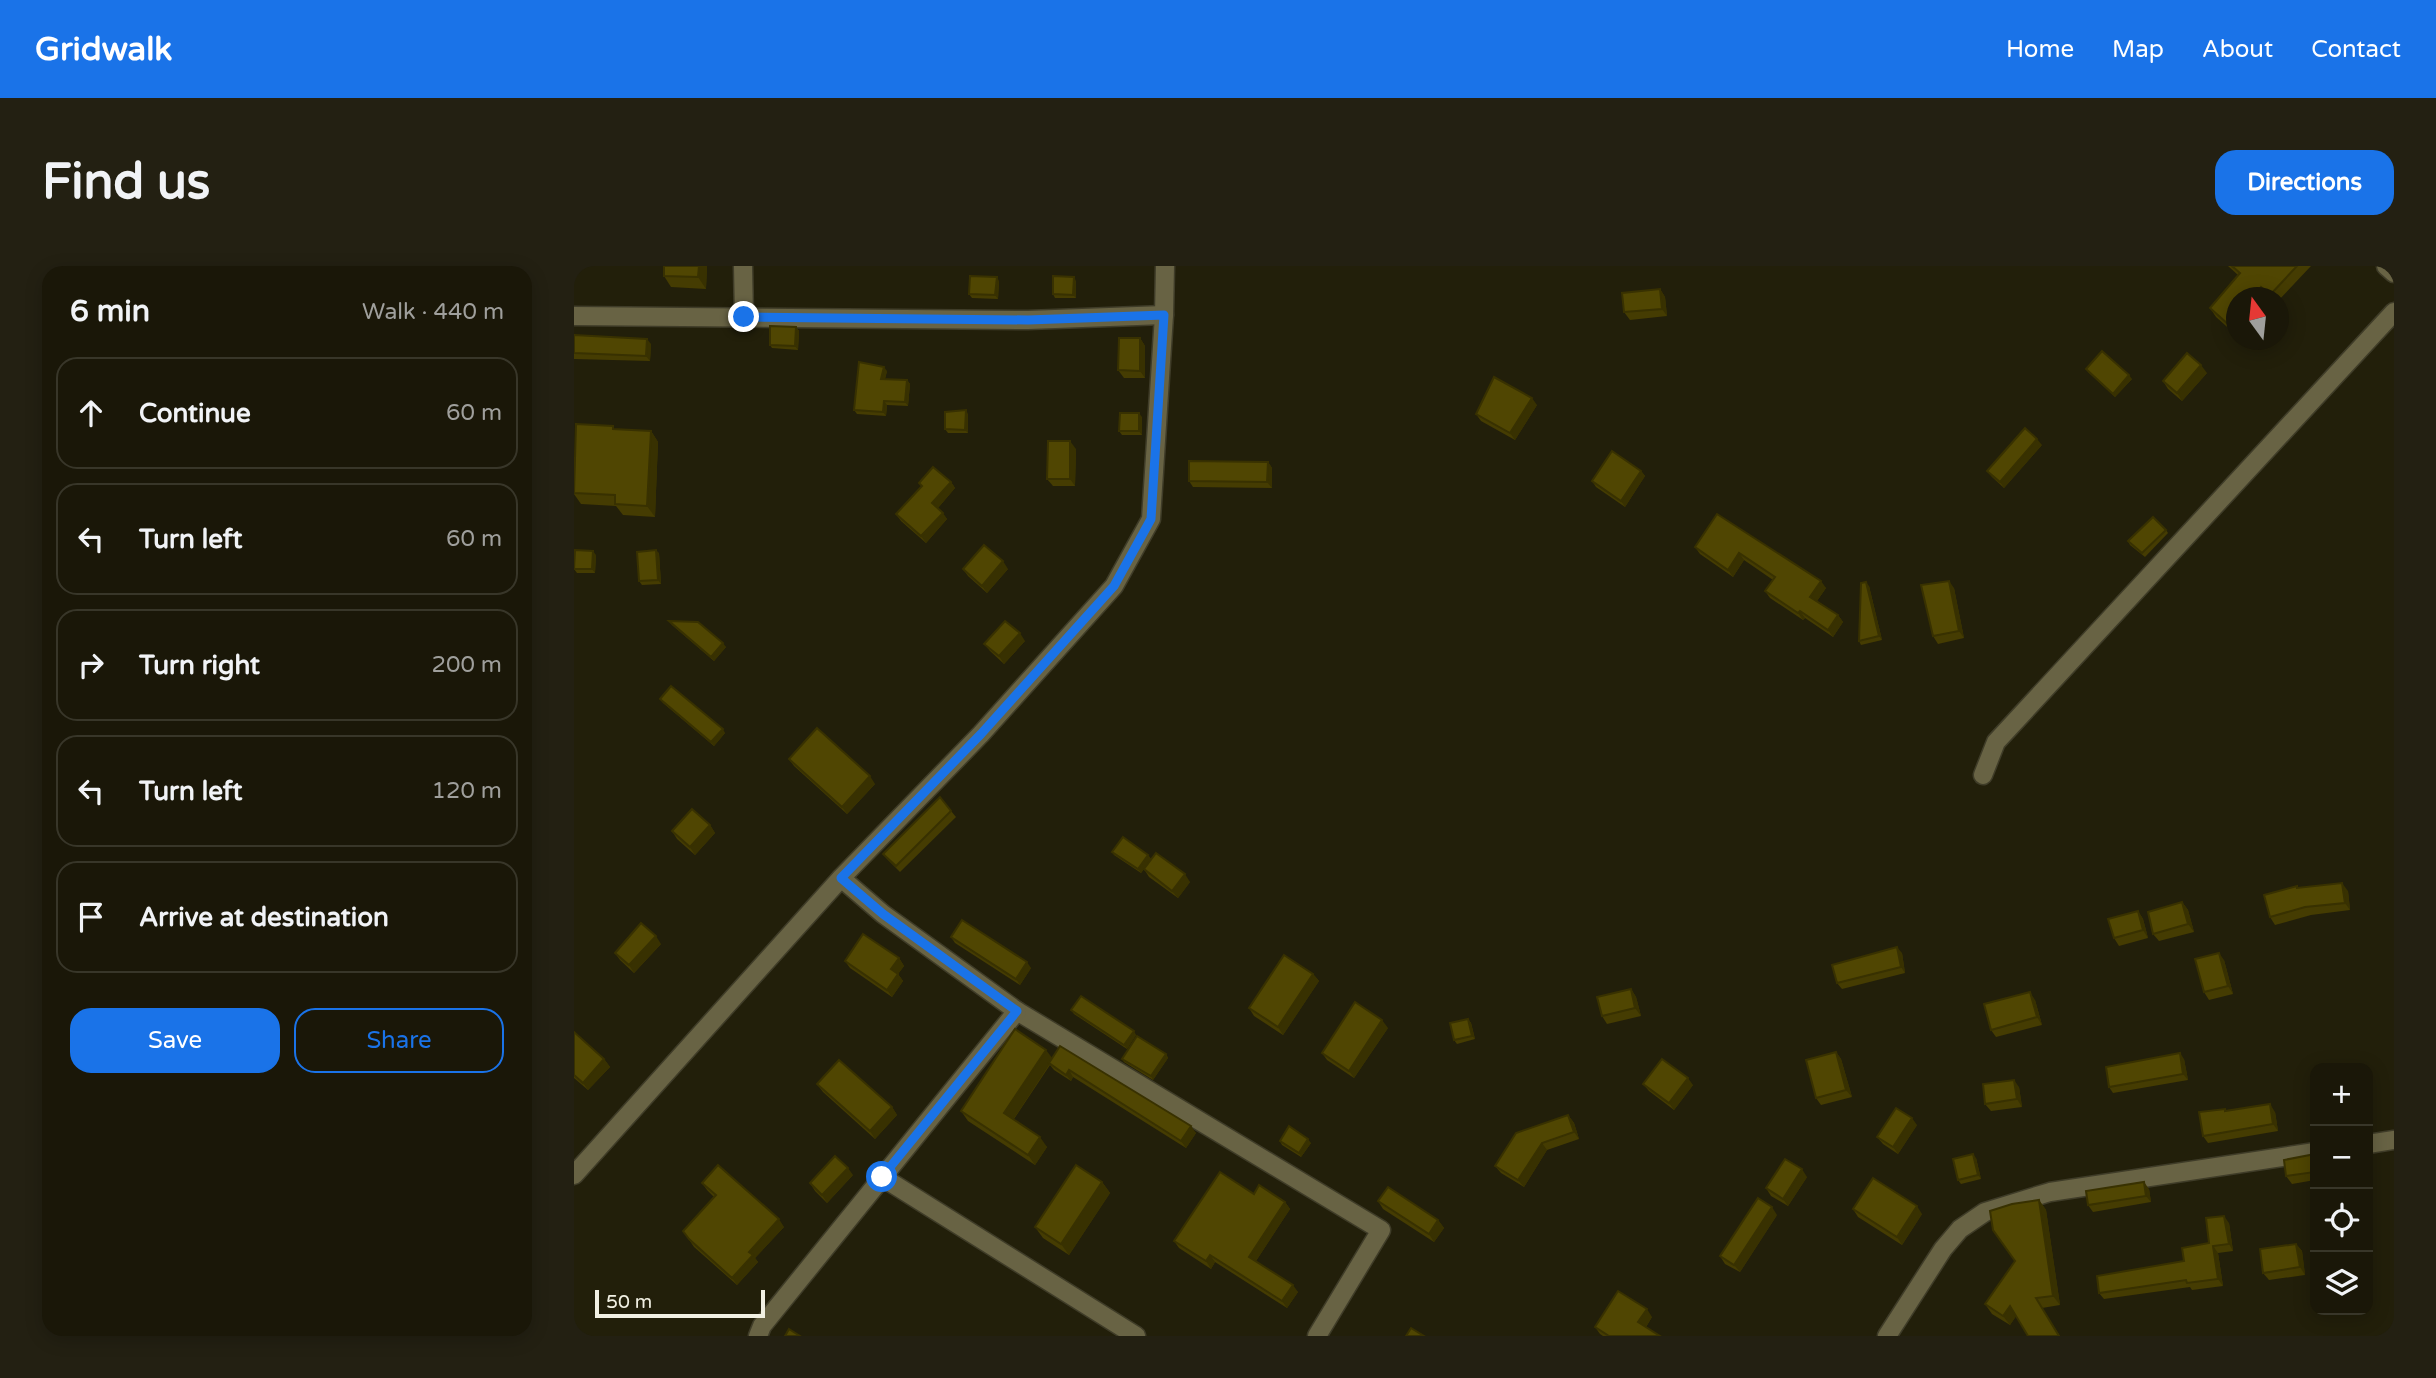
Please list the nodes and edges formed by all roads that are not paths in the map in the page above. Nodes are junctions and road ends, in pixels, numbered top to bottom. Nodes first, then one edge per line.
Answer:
1 (743, 266) edge
2 (1166, 266) edge
3 (2386, 266) edge
4 (2394, 273) edge
5 (2394, 312) edge
6 (1164, 315) junction
7 (574, 316) edge
8 (744, 317) junction
9 (1983, 775) dead end
10 (841, 878) junction
11 (1017, 1011) junction
12 (2394, 1140) edge
13 (2373, 1143) edge
14 (2310, 1153) edge
15 (574, 1175) edge
16 (882, 1177) junction
17 (758, 1336) edge
18 (1136, 1336) edge
19 (1318, 1336) edge
20 (1887, 1336) edge

1 - 8 street
2 - 6 street
3 - 4 street
5 - 9 street
6 - 8 street
6 - 10 street
7 - 8 street
10 - 11 street
10 - 15 street
11 - 16 street
11 - 19 street
12 - 13 street
14 - 20 street
16 - 17 street
16 - 18 street

